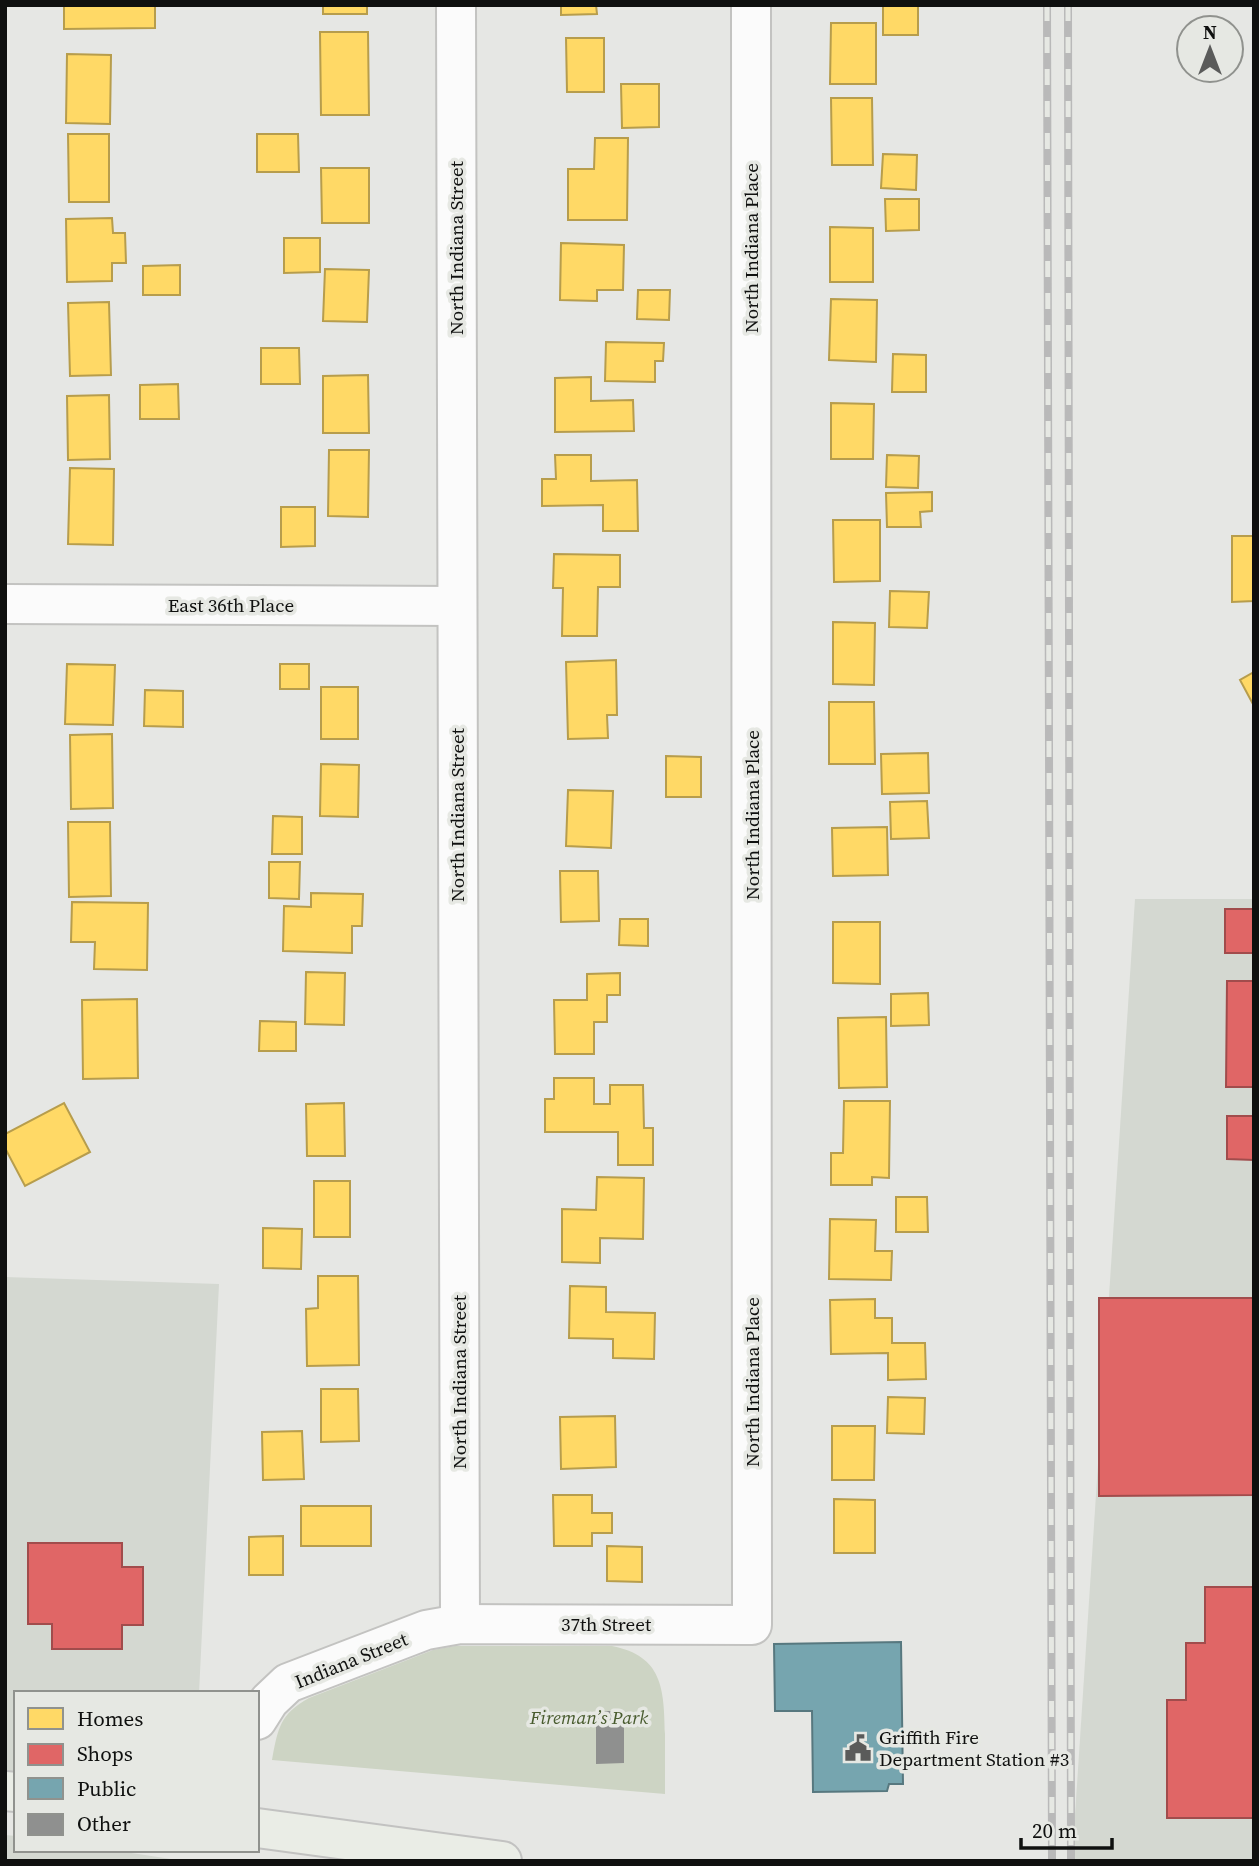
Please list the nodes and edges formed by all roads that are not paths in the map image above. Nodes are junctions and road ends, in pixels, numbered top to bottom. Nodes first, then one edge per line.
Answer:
1 (456, 5) edge
2 (751, 5) edge
3 (5, 604) edge
4 (456, 606) junction
5 (460, 1624) junction
6 (752, 1625) joint
7 (259, 1717) edge
8 (259, 1828) edge
9 (502, 1861) edge

1 - 4 street, North Indiana Street
2 - 6 street, North Indiana Place
3 - 4 street, East 36th Place
4 - 5 street, North Indiana Street
5 - 6 street, 37th Street
5 - 7 street, Indiana Street
8 - 9 main road

